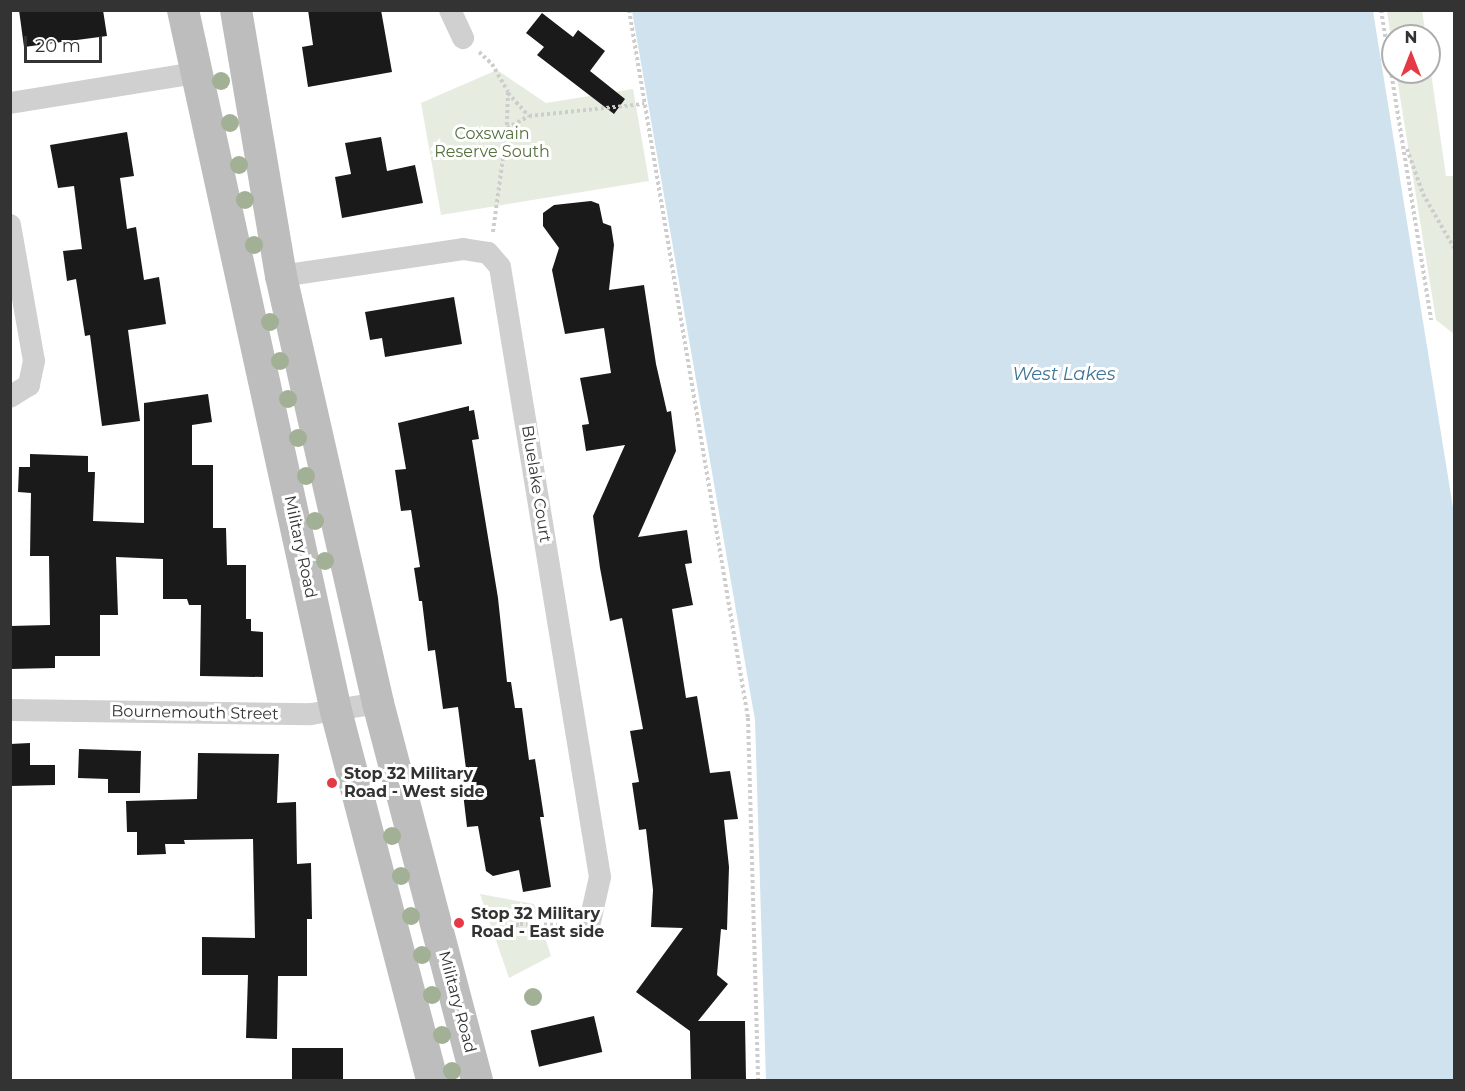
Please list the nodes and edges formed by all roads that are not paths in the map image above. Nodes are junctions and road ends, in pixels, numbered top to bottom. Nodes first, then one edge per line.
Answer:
1 (183, 10) edge
2 (236, 10) edge
3 (450, 10) edge
4 (463, 38) road end
5 (195, 73) junction
6 (10, 103) edge
7 (10, 225) edge
8 (281, 276) junction
9 (10, 397) edge
10 (378, 703) junction
11 (10, 710) edge
12 (336, 711) junction
13 (589, 926) road end
14 (432, 1080) edge
15 (477, 1080) edge

1 - 5 main road, Military Road
2 - 8 main road, Military Road
3 - 4 street
5 - 6 street
5 - 12 main road, Military Road
7 - 9 street
8 - 10 main road, Military Road
8 - 13 street, Bluelake Court
10 - 12 street, Bournemouth Street
10 - 15 main road, Military Road
11 - 12 street, Bournemouth Street
12 - 14 main road, Military Road

